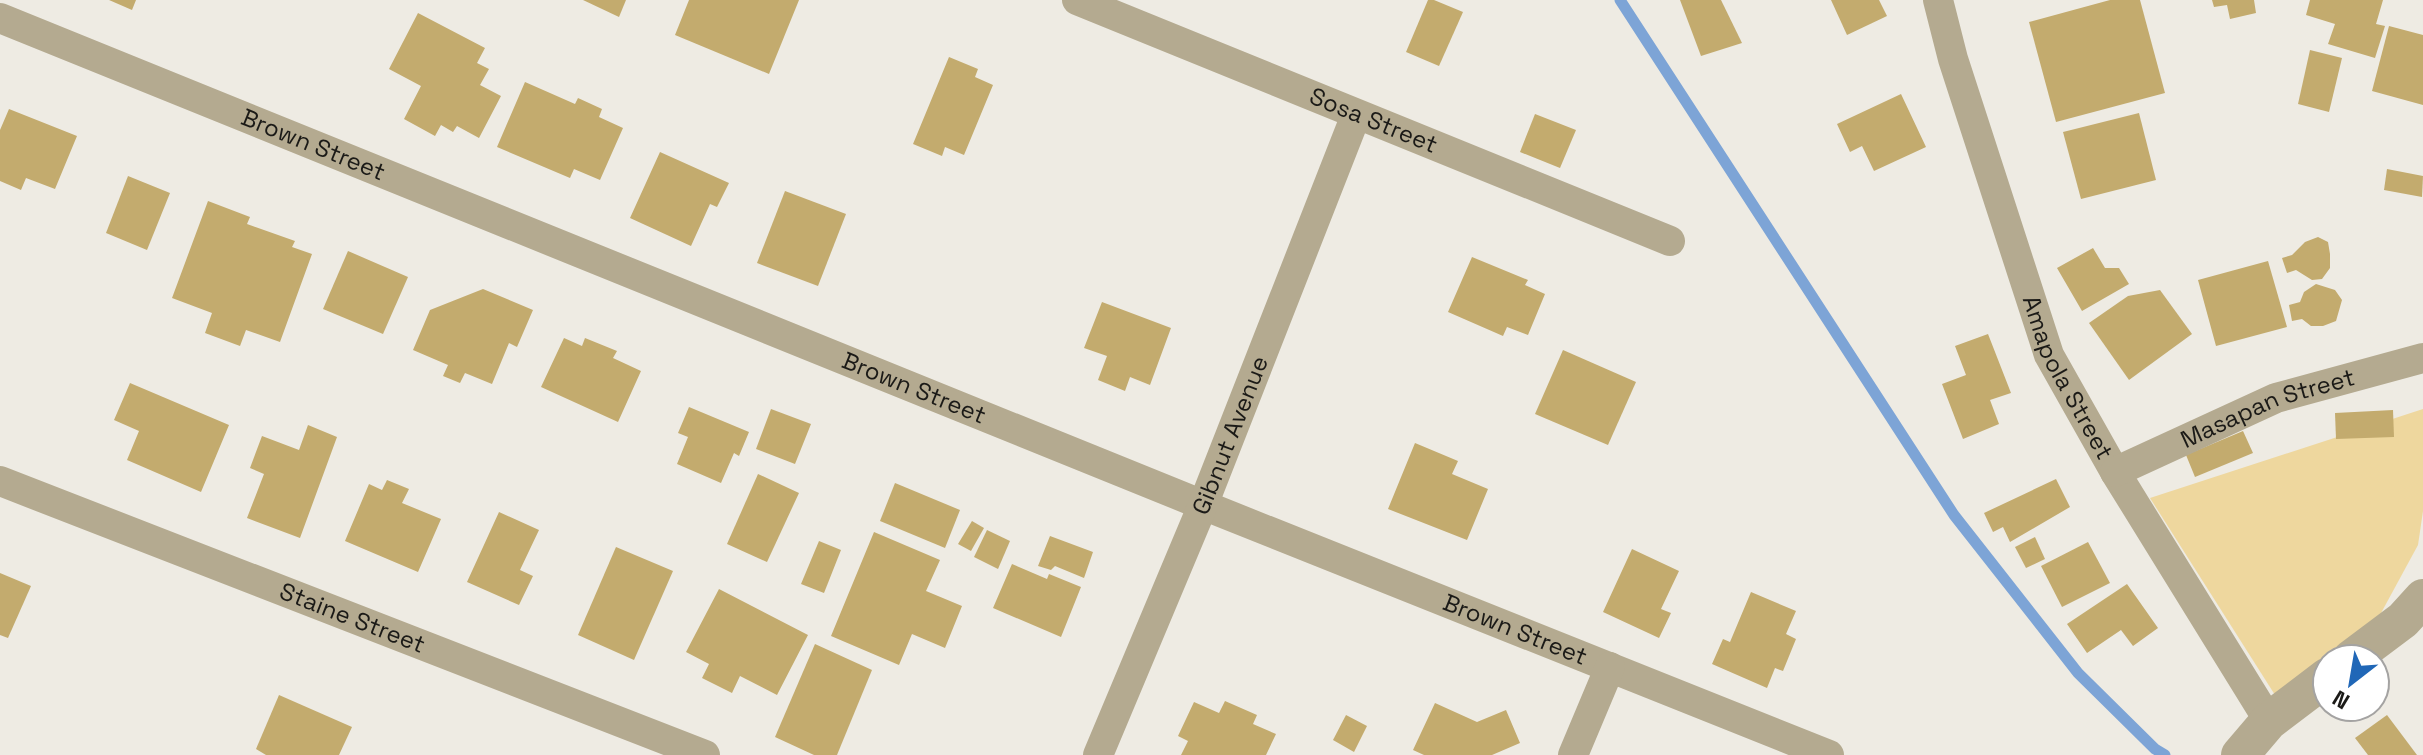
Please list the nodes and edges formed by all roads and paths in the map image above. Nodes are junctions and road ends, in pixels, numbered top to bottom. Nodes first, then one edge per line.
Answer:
1 (1077, 0) edge
2 (1938, 0) edge
3 (0, 18) edge
4 (1356, 115) junction
5 (1670, 241) dead end
6 (2423, 358) edge
7 (2115, 472) junction
8 (0, 481) edge
9 (1203, 505) junction
10 (2423, 598) edge
11 (2372, 643) edge
12 (1610, 667) junction
13 (2311, 689) edge
14 (2269, 721) junction
15 (705, 755) edge
16 (1098, 755) edge
17 (1573, 755) edge
18 (1829, 755) edge
19 (2240, 755) edge

1 - 4 street, Sosa Street
2 - 7 street, Amapola Street
3 - 9 street, Brown Street
4 - 5 street, Sosa Street
4 - 9 street, Gibnut Avenue
6 - 7 street, Masapan Street
7 - 14 street, Amapola Street
8 - 15 street, Staine Street
9 - 12 street, Brown Street
9 - 16 street, Gibnut Avenue
10 - 11 street
12 - 17 street
12 - 18 street, Brown Street
13 - 14 street
14 - 19 street

